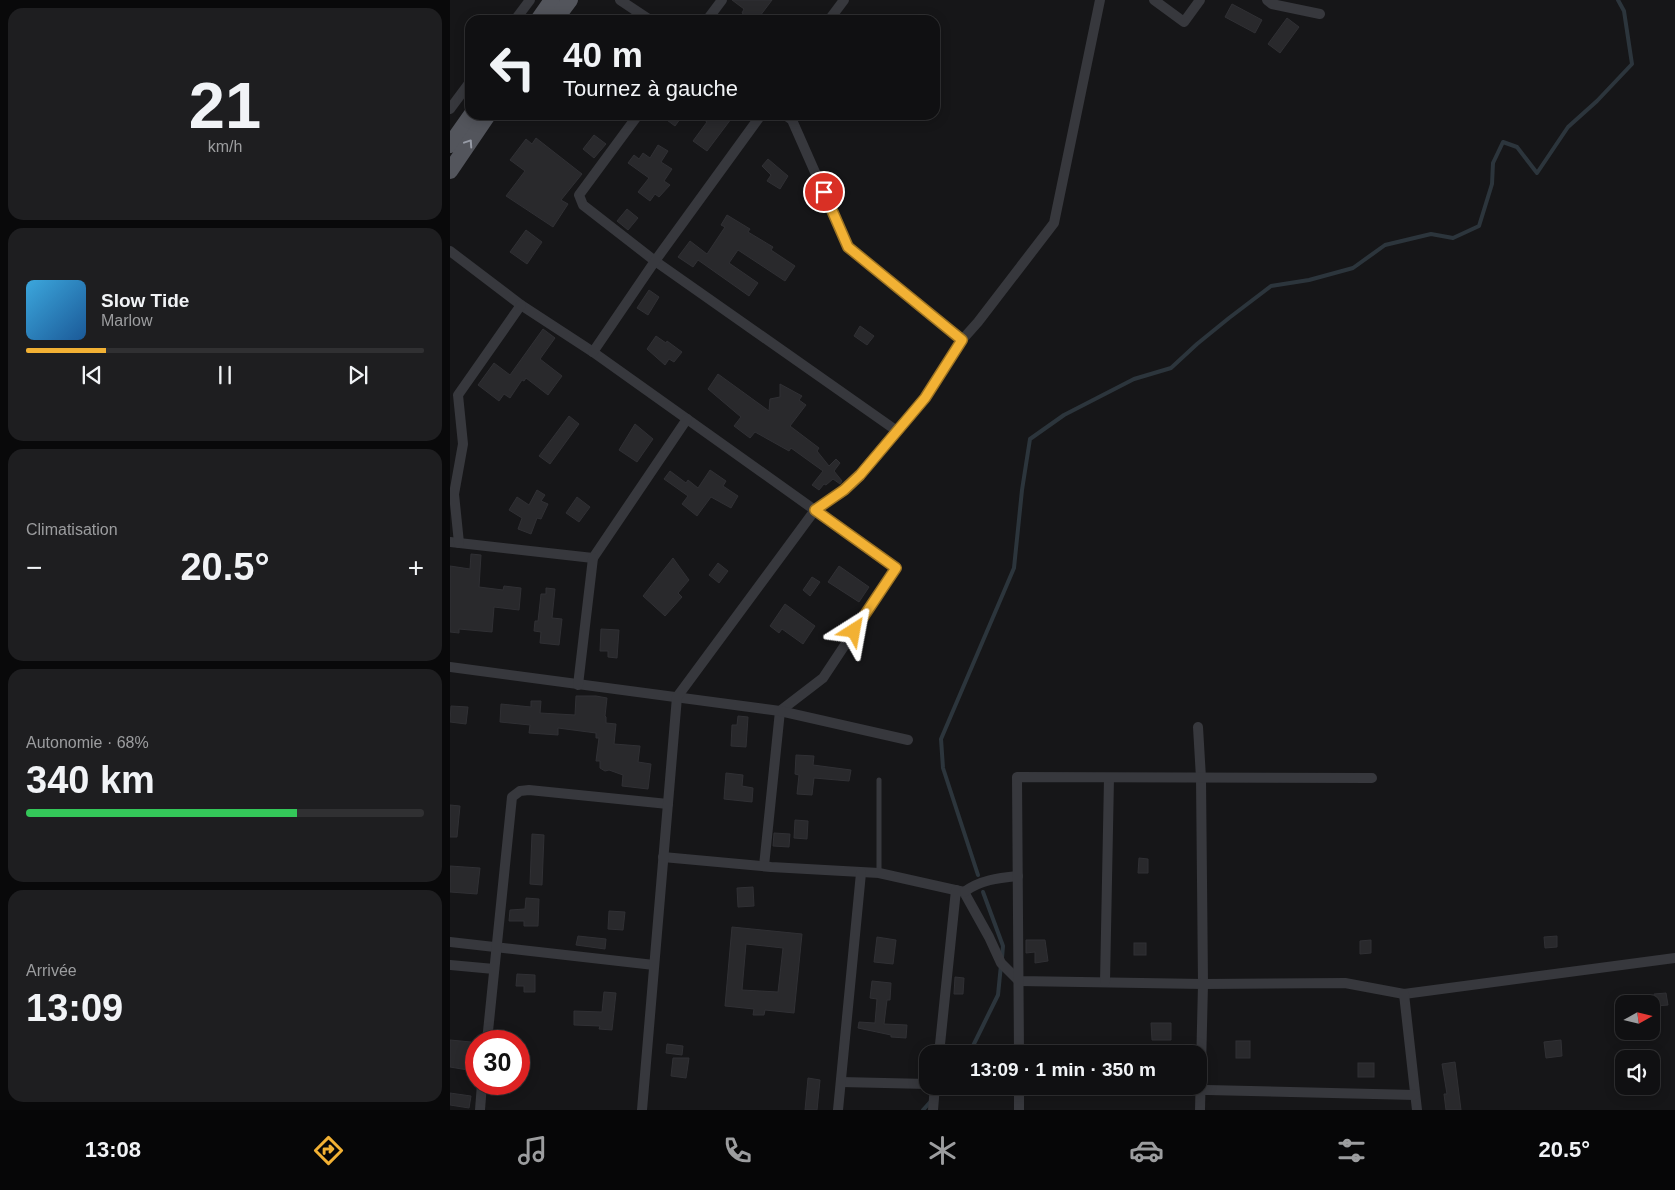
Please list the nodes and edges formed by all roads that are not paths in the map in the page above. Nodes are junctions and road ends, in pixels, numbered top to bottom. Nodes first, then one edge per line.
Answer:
1 (530, 0) edge
2 (552, 0) edge
3 (570, 0) edge
4 (620, 0) edge
5 (722, 0) edge
6 (844, 0) edge
7 (1100, 0) edge
8 (1154, 0) edge
9 (1200, 0) edge
10 (1267, 0) edge
11 (1320, 14) dead end
12 (519, 15) edge
13 (542, 15) edge
14 (560, 15) edge
15 (642, 15) edge
16 (711, 15) edge
17 (833, 15) edge
18 (465, 89) edge
19 (450, 109) edge
20 (468, 120) edge
21 (485, 120) edge
22 (634, 120) edge
23 (757, 120) edge
24 (792, 120) edge
25 (450, 145) edge
26 (450, 171) edge
27 (450, 251) edge
28 (654, 261) junction
29 (521, 305) junction
30 (962, 340) junction
31 (593, 352) junction
32 (687, 419) junction
33 (897, 431) junction
34 (815, 510) junction
35 (455, 542) edge
36 (593, 558) junction
37 (450, 668) edge
38 (578, 685) junction
39 (677, 698) junction
40 (780, 711) junction
41 (1198, 728) dead end
42 (908, 740) dead end
43 (1109, 778) junction
44 (1201, 778) junction
45 (1372, 778) dead end
46 (879, 780) dead end
47 (668, 804) junction
48 (663, 857) junction
49 (764, 866) junction
50 (861, 873) junction
51 (879, 873) junction
52 (1018, 876) junction
53 (960, 891) junction
54 (450, 942) edge
55 (497, 947) junction
56 (1675, 958) edge
57 (450, 965) edge
58 (654, 965) junction
59 (494, 969) junction
60 (1019, 981) junction
61 (1105, 982) junction
62 (1204, 984) junction
63 (1404, 994) junction
64 (488, 1030) edge
65 (940, 1045) edge
66 (1019, 1045) edge
67 (1202, 1045) edge
68 (841, 1082) junction
69 (919, 1084) edge
70 (1207, 1090) edge
71 (481, 1095) edge
72 (935, 1095) edge
73 (1019, 1095) edge
74 (1200, 1095) edge
75 (1415, 1095) junction
76 (480, 1110) edge
77 (642, 1110) edge
78 (838, 1110) edge
79 (933, 1110) edge
80 (1019, 1110) edge
81 (1200, 1110) edge
82 (1417, 1110) edge

1 - 12 street
2 - 13 main road
3 - 14 main road
4 - 15 street
5 - 16 street
6 - 17 street
7 - 30 street
8 - 9 street
10 - 11 street
18 - 19 street
20 - 25 main road
26 -> 21 main road
22 - 28 street
23 - 28 street
24 - 30 street
27 - 29 street
28 - 31 street
28 - 33 street
29 - 31 street
29 - 35 street
30 - 33 street
31 - 32 street
32 - 34 street
32 - 36 street
33 - 34 street
34 - 39 street
34 - 40 street
35 - 36 street
36 - 38 street
37 - 38 street
38 - 39 street
39 - 40 street
39 - 47 street
40 - 42 street
40 - 49 street
41 - 44 street
43 - 44 street
43 - 52 street
43 - 61 street
44 - 45 street
44 - 62 street
46 - 51 lane
47 - 48 street
47 - 55 street
48 - 49 street
48 - 58 street
49 - 50 street
50 - 51 street
50 - 68 street
51 - 53 street
52 - 53 street
52 - 60 street
53 - 60 street
53 - 65 street
54 - 55 street
55 - 58 street
55 - 59 street
56 - 63 street
57 - 59 street
58 - 77 street
59 - 64 street
60 - 61 street
60 - 66 street
61 - 62 street
62 - 63 street
62 - 67 street
63 - 75 street
68 - 69 street
68 - 78 street
70 - 75 street
71 - 76 street
72 - 79 street
73 - 80 street
74 - 81 street
75 - 82 street

